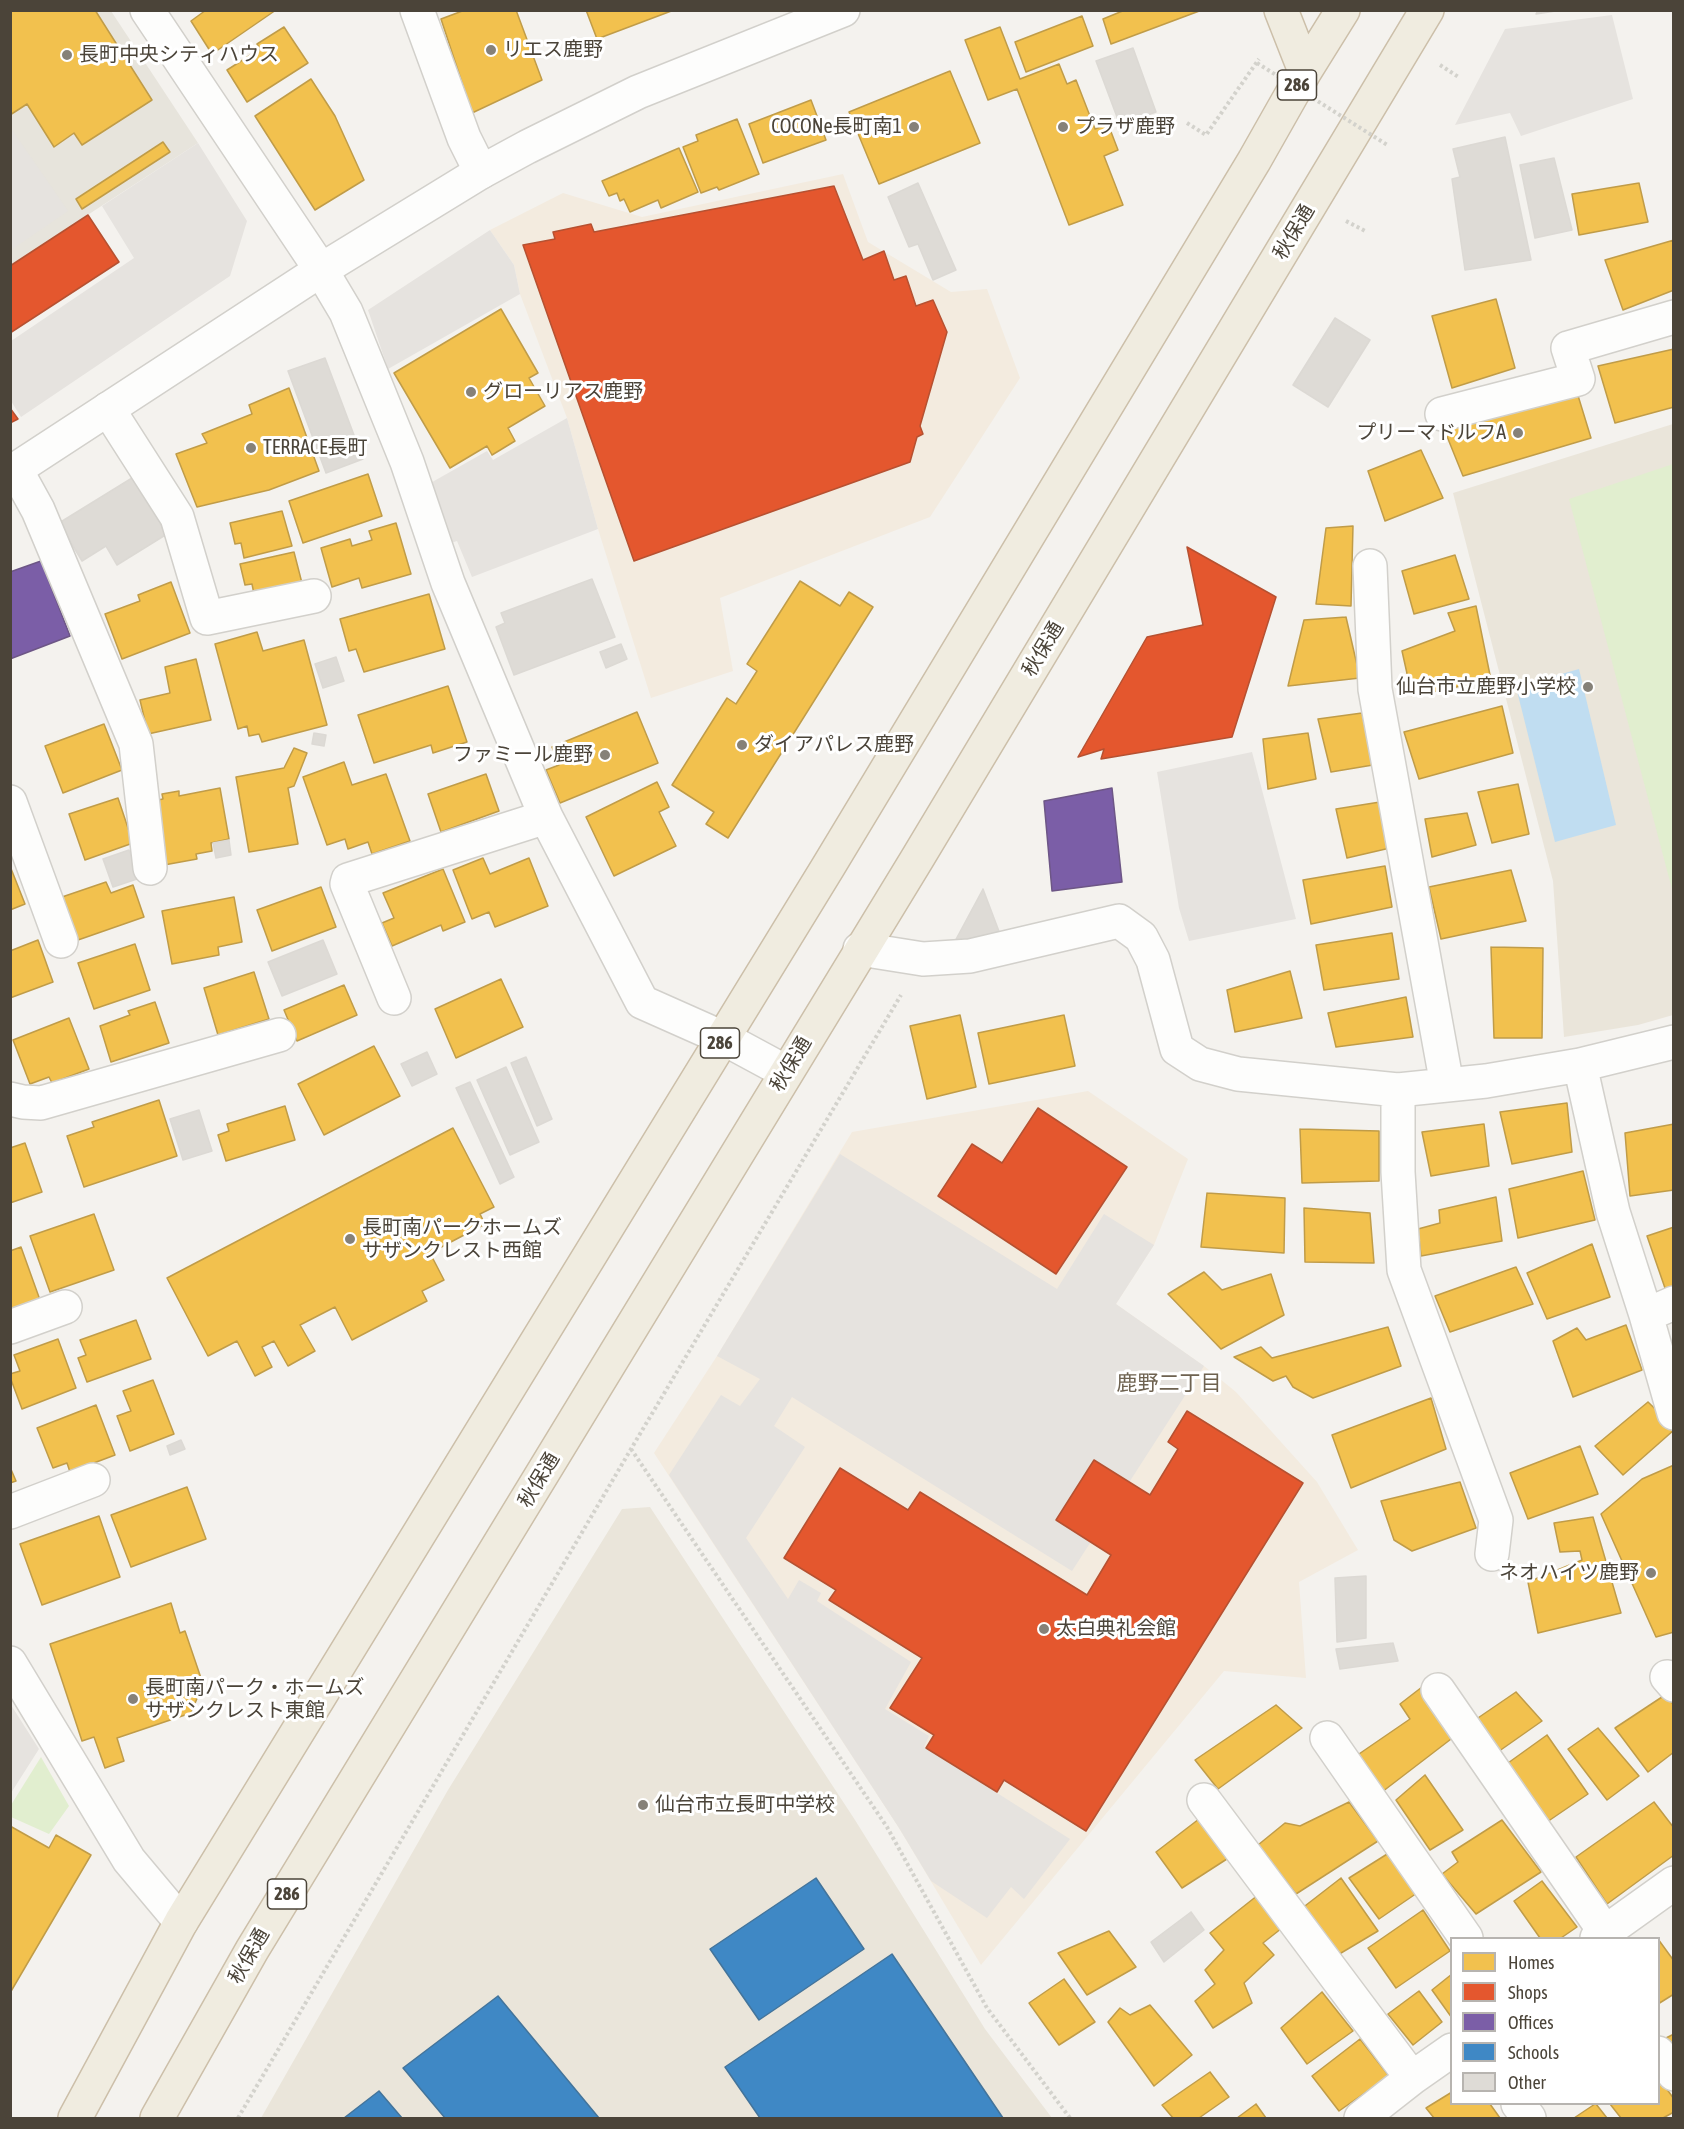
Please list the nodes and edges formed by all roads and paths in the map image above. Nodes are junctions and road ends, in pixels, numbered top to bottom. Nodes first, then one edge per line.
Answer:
1 (147, 10) edge
2 (417, 10) edge
3 (843, 10) edge
4 (1281, 10) edge
5 (1342, 10) edge
6 (1427, 10) edge
7 (1305, 71) junction
8 (1434, 72) dead end
9 (1460, 78) dead end
10 (1187, 123) dead end
11 (1389, 146) dead end
12 (481, 172) junction
13 (1348, 214) dead end
14 (1366, 232) dead end
15 (321, 270) junction
16 (1674, 317) edge
17 (108, 409) junction
18 (1442, 414) dead end
19 (13, 471) edge
20 (1370, 566) dead end
21 (314, 596) dead end
22 (10, 802) edge
23 (546, 817) junction
24 (150, 868) dead end
25 (60, 941) dead end
26 (861, 949) junction
27 (923, 959) junction
28 (394, 998) dead end
29 (279, 1035) dead end
30 (723, 1038) junction
31 (1674, 1042) edge
32 (1580, 1065) junction
33 (786, 1072) junction
34 (1447, 1085) junction
35 (1398, 1090) junction
36 (10, 1098) edge
37 (65, 1307) dead end
38 (1660, 1309) edge
39 (10, 1327) edge
40 (1674, 1413) edge
41 (631, 1449) junction
42 (93, 1480) dead end
43 (10, 1512) edge
44 (1492, 1554) dead end
45 (10, 1663) edge
46 (1438, 1690) dead end
47 (1327, 1738) dead end
48 (1204, 1800) dead end
49 (1674, 1883) edge
50 (181, 1922) junction
51 (1601, 1935) edge
52 (1465, 1937) edge
53 (1450, 2051) edge
54 (1660, 2054) edge
55 (1674, 2074) edge
56 (1412, 2078) junction
57 (1519, 2105) edge
58 (75, 2118) edge
59 (157, 2118) edge
60 (238, 2118) edge
61 (1070, 2118) edge
62 (1361, 2118) edge
63 (1529, 2118) edge

1 - 15 street
2 - 12 street
3 - 12 street
4 - 7 highway
5 - 7 highway, 286
6 - 26 highway, 秋保通 / 286
7 - 30 highway, 286
8 - 9 path
10 - 11 path, bridge
12 - 15 street
13 - 14 path
15 - 17 street
15 - 23 street
16 - 18 street
17 - 19 street
17 - 21 street
19 - 24 street
20 - 34 street
22 - 25 street
23 - 28 street
23 - 30 street
26 - 27 street
26 - 33 highway, 秋保通 / 286
27 - 35 street
27 - 41 path
29 - 36 street
30 - 33 street
30 - 50 highway, 286
31 - 32 street
32 - 34 street
32 - 38 street
33 - 59 highway, 秋保通 / 286
34 - 35 street
35 - 44 street
37 - 39 street
38 - 40 street
41 - 60 path
41 - 61 path
42 - 43 street
45 - 50 street
46 - 51 street
47 - 52 street
48 - 56 street
49 - 51 street
50 - 58 highway, 286
53 - 56 street
54 - 55 street
56 - 62 street
57 - 63 street

